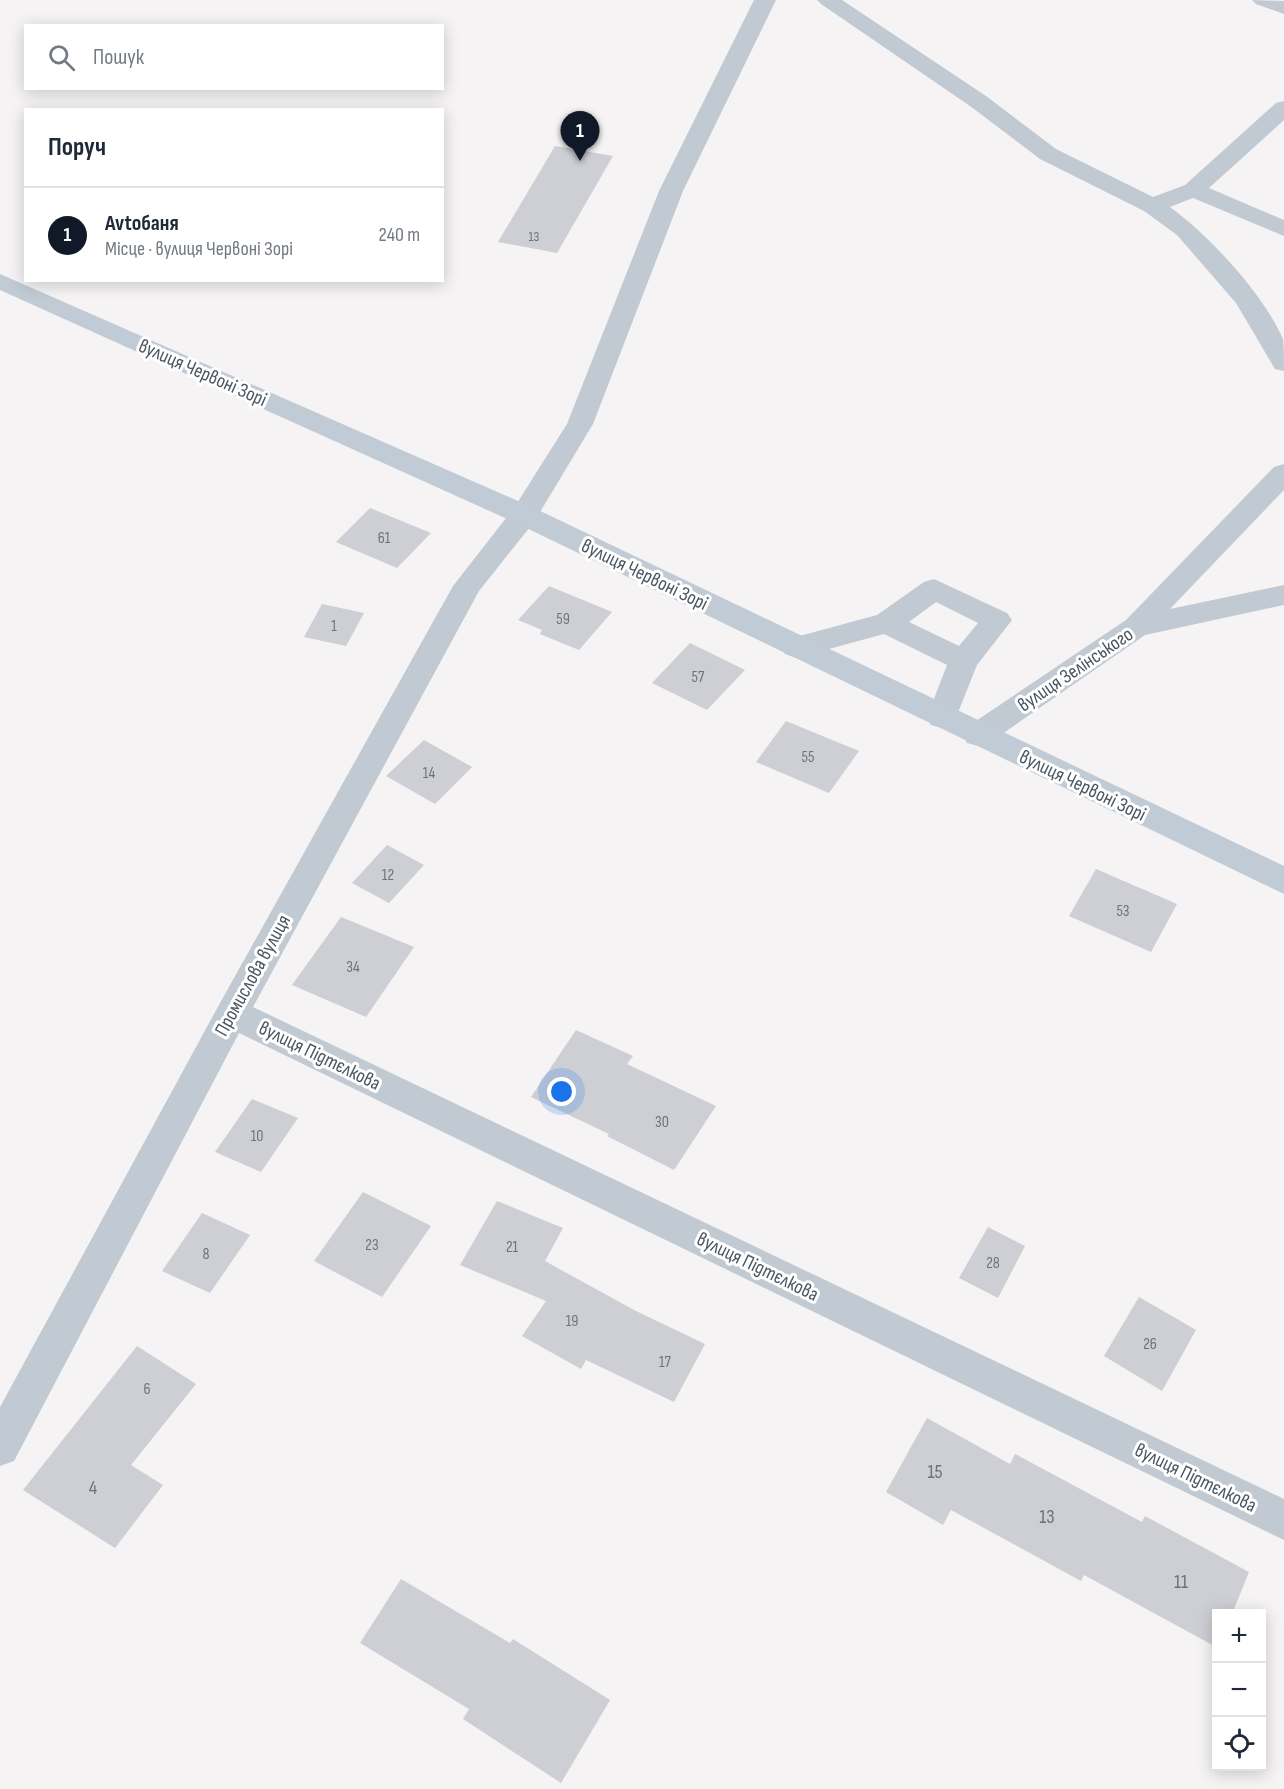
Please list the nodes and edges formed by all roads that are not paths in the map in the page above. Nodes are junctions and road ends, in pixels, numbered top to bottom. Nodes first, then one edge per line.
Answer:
1 (765, 0) edge
2 (828, 0) edge
3 (1263, 0) edge
4 (1284, 8) edge
5 (1284, 108) edge
6 (1193, 190) junction
7 (1152, 206) junction
8 (1186, 230) junction
9 (1284, 230) edge
10 (0, 281) edge
11 (1247, 300) junction
12 (1284, 330) edge
13 (1284, 363) edge
14 (1284, 473) edge
15 (524, 515) junction
16 (1284, 595) edge
17 (887, 623) junction
18 (1136, 627) junction
19 (796, 647) junction
20 (964, 661) junction
21 (942, 717) junction
22 (978, 735) junction
23 (1284, 881) edge
24 (232, 1012) junction
25 (0, 1447) edge
26 (1284, 1520) edge

1 - 15 street, Промислова вулиця
2 - 7 street
3 - 4 street
5 - 6 street
6 - 7 street
6 - 9 street
7 - 8 street
8 - 9 street
8 - 11 street
10 - 15 street, вулиця Червоні Зорі
11 - 12 street
11 - 13 street
14 - 18 street
15 - 19 street, вулиця Червоні Зорі
15 - 24 street, Промислова вулиця
16 - 18 street, вулиця Зелінського
17 - 19 street
17 - 20 street
17 - 20 street
18 - 22 street, вулиця Зелінського
19 - 21 street, вулиця Червоні Зорі
20 - 21 street
21 - 22 street, вулиця Червоні Зорі
22 - 23 street, вулиця Червоні Зорі
24 - 25 street, Промислова вулиця
24 - 26 street, вулиця Підтєлкова

